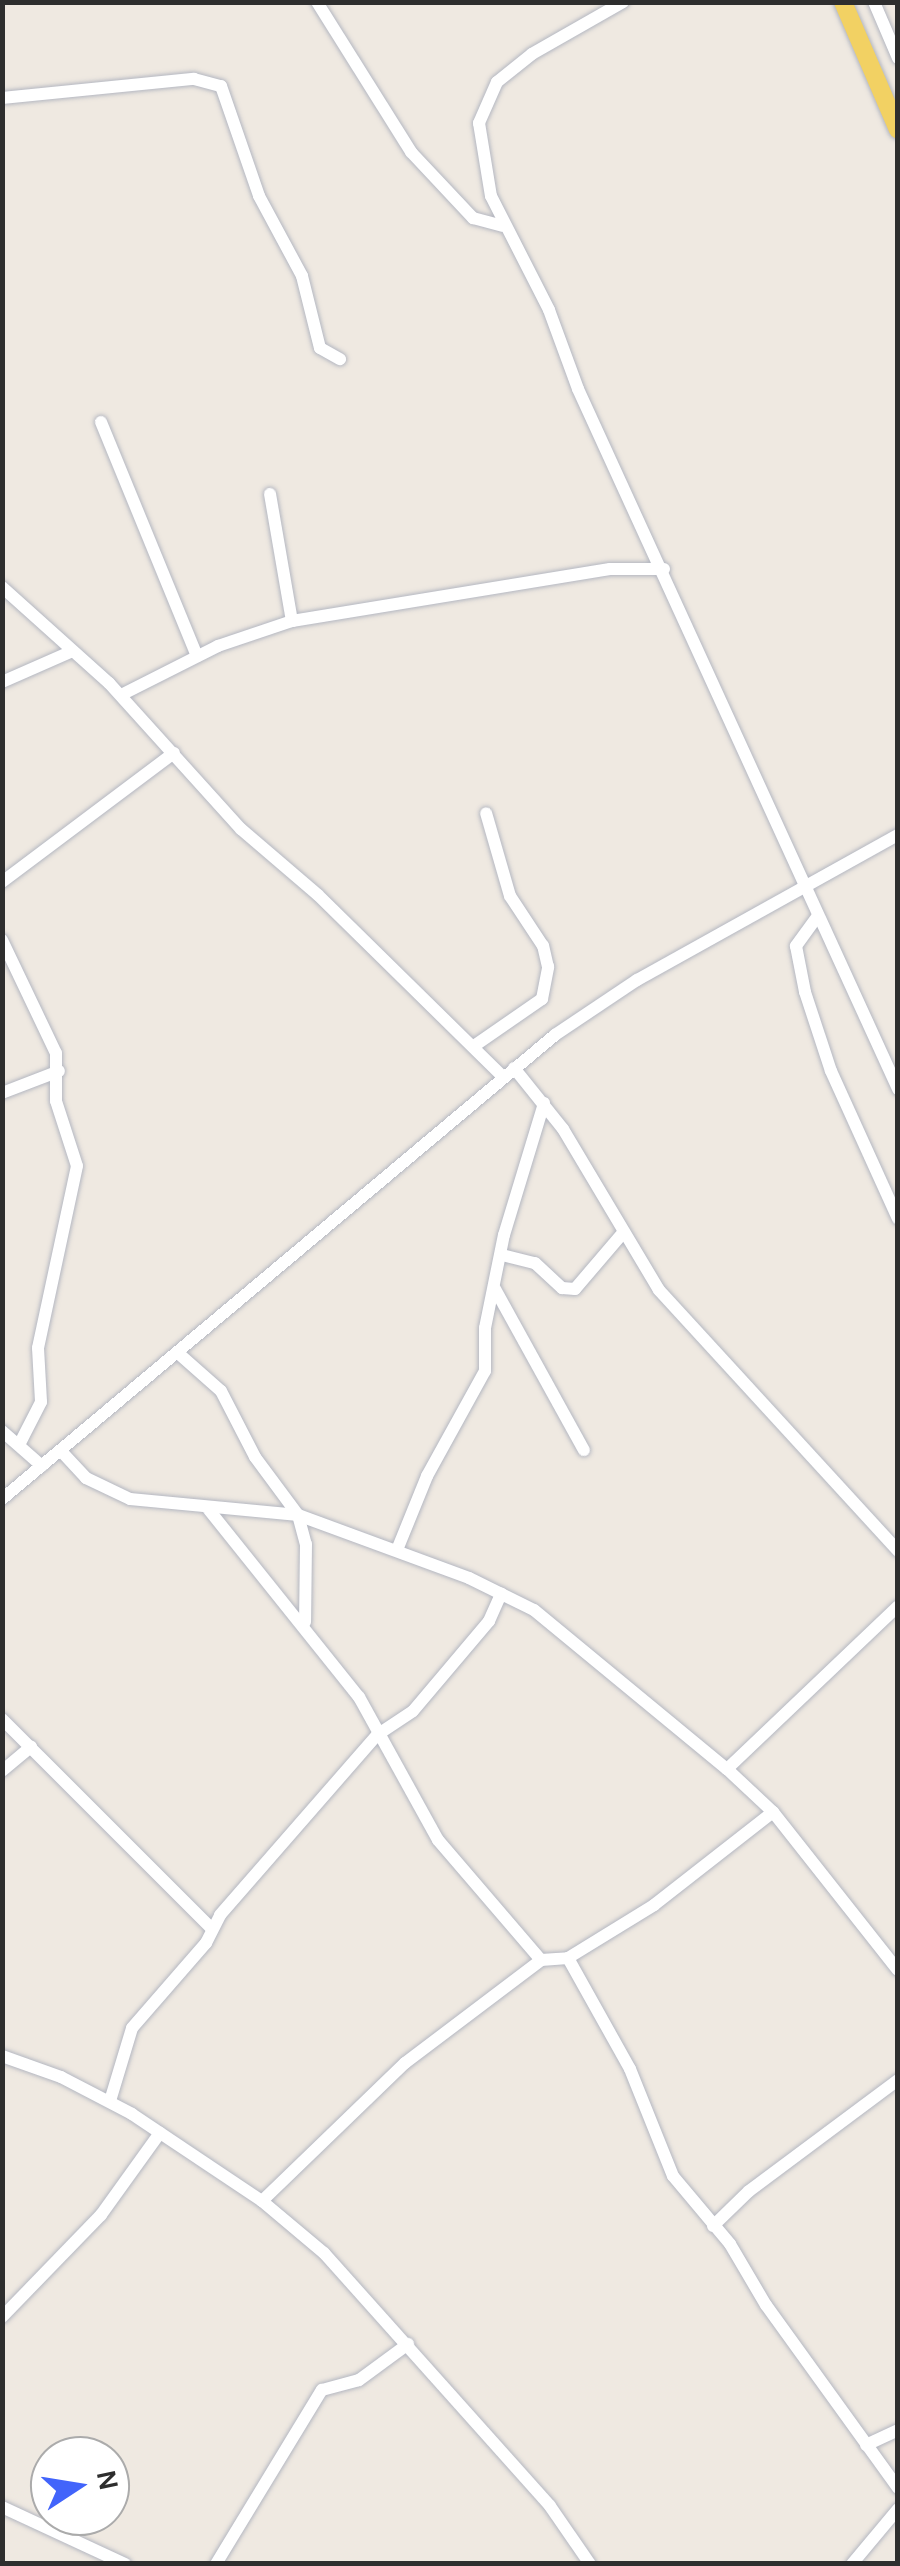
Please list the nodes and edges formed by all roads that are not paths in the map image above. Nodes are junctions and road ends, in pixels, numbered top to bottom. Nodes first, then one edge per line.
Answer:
1 (318, 2) edge
2 (624, 2) edge
3 (843, 2) edge
4 (874, 2) edge
5 (898, 58) edge
6 (2, 98) edge
7 (898, 130) edge
8 (502, 226) junction
9 (340, 359) dead end
10 (101, 422) dead end
11 (270, 494) dead end
12 (664, 569) junction
13 (2, 587) edge
14 (292, 620) junction
15 (70, 652) junction
16 (198, 656) junction
17 (2, 682) edge
18 (121, 695) junction
19 (174, 753) junction
20 (486, 814) dead end
21 (898, 835) edge
22 (2, 882) edge
23 (803, 887) junction
24 (817, 917) junction
25 (2, 940) edge
26 (474, 1046) junction
27 (59, 1071) junction
28 (509, 1073) junction
29 (898, 1088) edge
30 (2, 1093) edge
31 (544, 1103) junction
32 (898, 1220) edge
33 (622, 1234) junction
34 (502, 1256) junction
35 (496, 1289) junction
36 (178, 1353) junction
37 (2, 1431) edge
38 (20, 1443) junction
39 (584, 1450) dead end
40 (61, 1451) junction
41 (42, 1466) junction
42 (2, 1499) edge
43 (209, 1510) junction
44 (298, 1515) junction
45 (397, 1550) junction
46 (898, 1551) edge
47 (501, 1594) junction
48 (898, 1606) edge
49 (305, 1622) junction
50 (2, 1719) edge
51 (377, 1735) junction
52 (31, 1747) junction
53 (727, 1769) junction
54 (2, 1771) edge
55 (773, 1812) junction
56 (211, 1928) junction
57 (568, 1958) junction
58 (541, 1960) junction
59 (898, 1970) edge
60 (2, 2056) edge
61 (898, 2080) edge
62 (110, 2101) junction
63 (160, 2133) junction
64 (262, 2201) junction
65 (713, 2226) junction
66 (2, 2316) edge
67 (408, 2344) junction
68 (898, 2430) edge
69 (866, 2445) junction
70 (898, 2488) edge
71 (2, 2508) edge
72 (898, 2509) edge
73 (125, 2564) edge
74 (216, 2564) edge
75 (590, 2564) edge
76 (852, 2564) edge

1 - 8 street
2 - 8 street
3 - 7 main road
4 - 5 street
6 - 9 street
8 - 12 street
10 - 16 street
11 - 14 street
12 - 14 street
12 - 23 street
13 - 15 street
14 - 16 street
15 - 17 street
15 - 18 street
16 - 18 street
18 - 19 street
19 - 22 street
19 - 26 street
20 - 26 street
21 - 23 street
23 - 24 street
23 - 28 street
24 - 29 street
24 - 32 street
25 - 27 street
26 - 28 street
27 - 30 street
27 - 38 street
28 - 31 street
28 - 36 street
31 - 33 street
31 - 34 street
33 - 34 street
33 - 46 street
34 - 35 street
35 - 39 street
35 - 45 street
36 - 40 street
36 - 44 street
37 - 38 street
38 - 41 street
40 - 41 street
40 - 43 street
41 - 42 street
43 - 44 street
43 - 49 street
44 - 45 street
44 - 49 street
45 - 47 street
47 - 51 street
47 - 53 street
48 - 53 street
49 - 51 street
50 - 52 street
51 - 56 street
51 - 58 street
52 - 54 street
52 - 56 street
53 - 55 street
55 - 57 street
55 - 59 street
56 - 62 street
57 - 58 street
57 - 65 street
58 - 64 street
60 - 62 street
61 - 65 street
62 - 63 street
63 - 64 street
63 - 66 street
64 - 67 street
65 - 69 street
67 - 74 street
67 - 75 street
68 - 69 street
69 - 70 street
71 - 73 street
72 - 76 street

